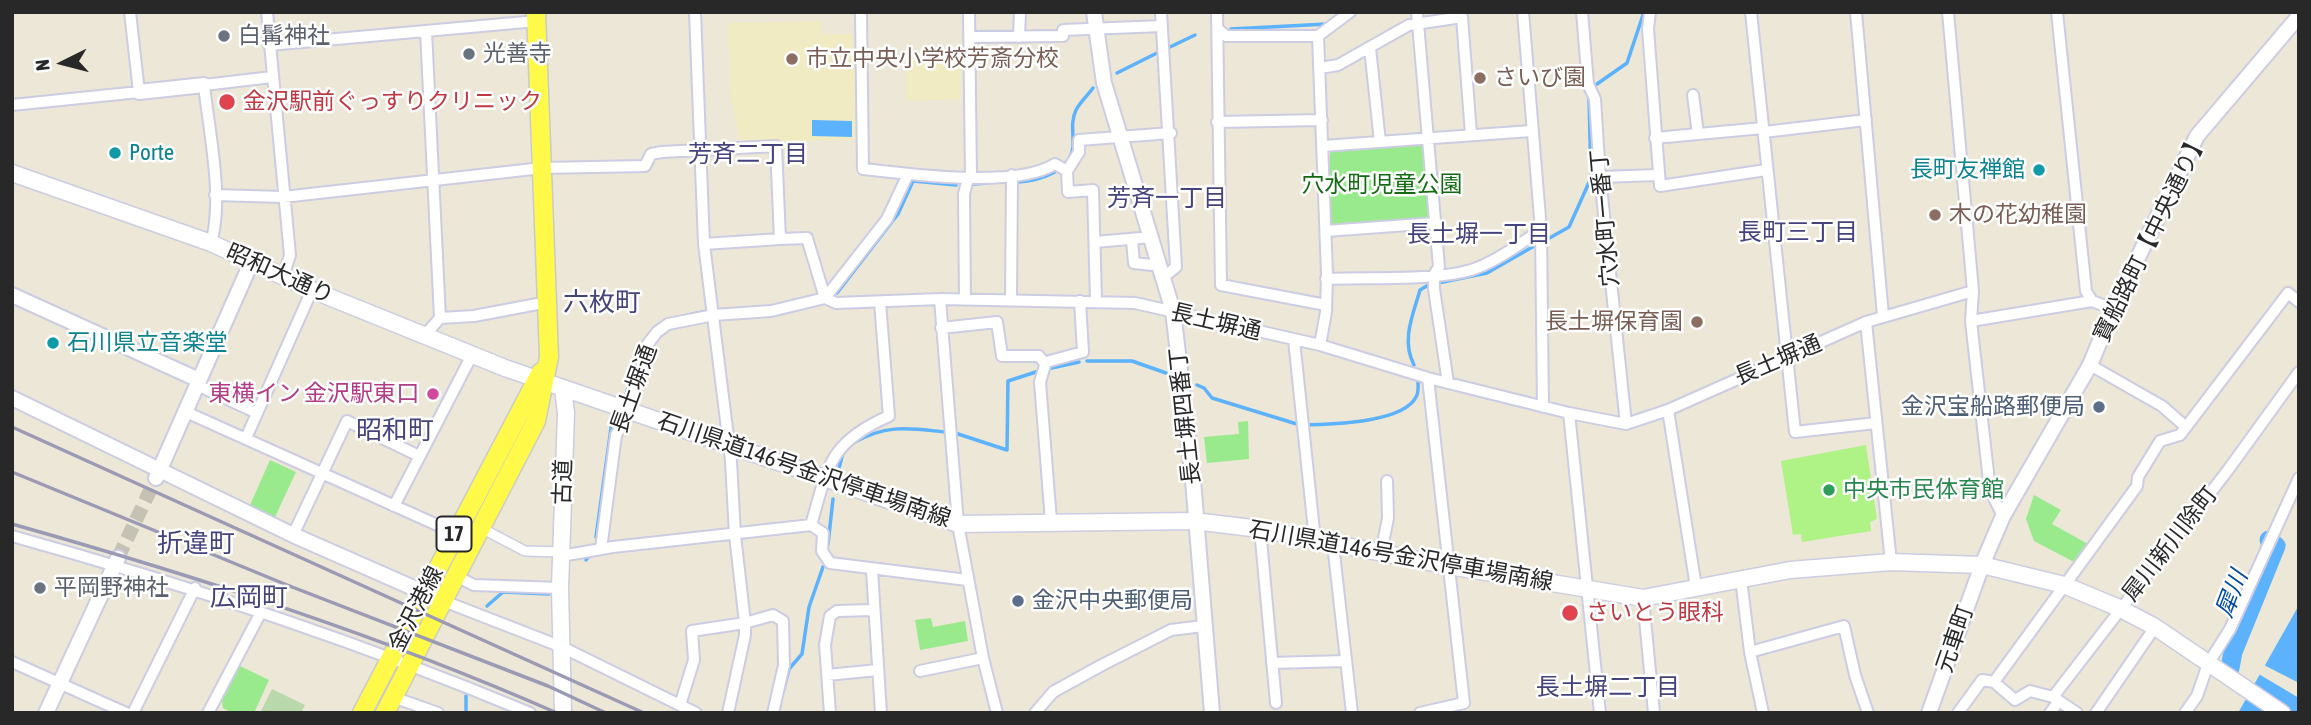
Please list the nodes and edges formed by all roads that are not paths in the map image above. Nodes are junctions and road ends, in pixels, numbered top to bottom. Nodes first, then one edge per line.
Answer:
1 (130, 12) edge
2 (267, 12) edge
3 (695, 12) edge
4 (861, 12) edge
5 (969, 12) edge
6 (1020, 12) edge
7 (1094, 12) edge
8 (1161, 12) edge
9 (1217, 12) edge
10 (1350, 12) edge
11 (1523, 12) edge
12 (1581, 12) edge
13 (1650, 12) edge
14 (1751, 12) edge
15 (1856, 12) edge
16 (1948, 12) edge
17 (2057, 12) edge
18 (537, 16) edge
19 (2299, 16) edge
20 (1417, 17) edge
21 (1162, 26) junction
22 (1095, 28) junction
23 (1218, 29) junction
24 (426, 31) junction
25 (1318, 36) junction
26 (969, 37) junction
27 (1020, 37) junction
28 (269, 45) junction
29 (1370, 48) junction
30 (1320, 68) junction
31 (272, 77) junction
32 (204, 85) junction
33 (139, 92) junction
34 (1693, 94) dead end
35 (12, 105) edge
36 (1322, 120) junction
37 (1866, 120) junction
38 (1217, 122) junction
39 (1763, 130) junction
40 (1531, 131) junction
41 (1171, 133) junction
42 (1471, 134) junction
43 (1698, 134) junction
44 (1122, 137) junction
45 (1655, 138) junction
46 (1428, 139) junction
47 (1380, 142) junction
48 (1323, 146) junction
49 (701, 149) junction
50 (542, 168) junction
51 (1063, 168) junction
52 (1766, 170) junction
53 (12, 173) edge
54 (908, 174) junction
55 (1012, 175) junction
56 (1658, 175) junction
57 (969, 177) junction
58 (1600, 177) junction
59 (433, 181) junction
60 (215, 195) junction
61 (283, 197) junction
62 (1434, 223) junction
63 (1541, 230) junction
64 (1326, 231) junction
65 (1152, 237) junction
66 (780, 239) junction
67 (1132, 240) junction
68 (1095, 242) junction
69 (211, 243) junction
70 (704, 244) junction
71 (251, 263) junction
72 (1163, 271) junction
73 (1434, 275) junction
74 (283, 277) junction
75 (1326, 279) junction
76 (312, 290) junction
77 (1973, 291) junction
78 (12, 295) edge
79 (825, 298) junction
80 (940, 299) junction
81 (965, 299) junction
82 (1011, 299) junction
83 (1080, 301) junction
84 (1096, 301) junction
85 (2092, 301) junction
86 (548, 302) junction
87 (880, 302) junction
88 (2299, 302) edge
89 (1326, 305) junction
90 (2113, 309) junction
91 (1173, 311) junction
92 (714, 315) junction
93 (1883, 316) junction
94 (440, 318) junction
95 (1971, 321) junction
96 (1866, 322) junction
97 (941, 328) junction
98 (425, 335) junction
99 (1294, 340) junction
100 (1320, 345) junction
101 (472, 355) junction
102 (1785, 357) junction
103 (1045, 364) junction
104 (2090, 365) junction
105 (2299, 372) edge
106 (1428, 378) junction
107 (541, 380) junction
108 (198, 383) junction
109 (1448, 383) junction
110 (564, 388) junction
111 (12, 398) edge
112 (1543, 407) junction
113 (629, 410) junction
114 (1668, 410) junction
115 (186, 412) junction
116 (1569, 413) junction
117 (257, 414) junction
118 (1875, 423) junction
119 (1626, 424) junction
120 (2183, 431) junction
121 (246, 438) junction
122 (727, 445) junction
123 (419, 456) junction
124 (158, 473) junction
125 (323, 474) junction
126 (2299, 478) edge
127 (824, 480) junction
128 (1387, 481) dead end
129 (394, 506) junction
130 (2003, 516) junction
131 (1194, 521) junction
132 (1051, 522) junction
133 (958, 524) junction
134 (811, 525) junction
135 (481, 528) junction
136 (1260, 530) junction
137 (455, 533) junction
138 (293, 535) junction
139 (735, 535) junction
140 (12, 536) edge
141 (1315, 540) junction
142 (1334, 544) junction
143 (601, 549) junction
144 (1381, 553) junction
145 (561, 554) junction
146 (117, 562) junction
147 (1891, 562) junction
148 (1982, 565) junction
149 (1449, 566) junction
150 (872, 570) junction
151 (454, 575) junction
152 (1741, 579) junction
153 (967, 580) junction
154 (556, 584) junction
155 (2064, 586) junction
156 (1696, 587) junction
157 (195, 588) junction
158 (1587, 588) junction
159 (423, 594) junction
160 (1643, 597) junction
161 (441, 600) junction
162 (2119, 608) junction
163 (874, 610) junction
164 (260, 614) junction
165 (745, 623) junction
166 (1203, 626) junction
167 (2155, 627) junction
168 (562, 639) junction
169 (1750, 652) junction
170 (983, 658) junction
171 (390, 659) junction
172 (1346, 661) junction
173 (12, 662) edge
174 (1272, 663) junction
175 (408, 666) junction
176 (2212, 667) junction
177 (878, 670) junction
178 (920, 671) dead end
179 (827, 675) junction
180 (60, 682) junction
181 (1994, 682) junction
182 (2056, 699) junction
183 (1276, 703) dead end
184 (389, 705) edge
185 (680, 705) junction
186 (212, 712) edge
187 (46, 713) edge
188 (126, 713) edge
189 (133, 713) edge
190 (362, 713) edge
191 (438, 713) edge
192 (530, 713) edge
193 (563, 713) edge
194 (696, 713) edge
195 (728, 713) edge
196 (773, 713) edge
197 (830, 713) edge
198 (881, 713) edge
199 (997, 713) edge
200 (1035, 713) edge
201 (1212, 713) edge
202 (1352, 713) edge
203 (1420, 713) edge
204 (1600, 713) edge
205 (1654, 713) edge
206 (1763, 713) edge
207 (1868, 713) edge
208 (1929, 713) edge
209 (1958, 713) edge
210 (2050, 713) edge
211 (2077, 713) edge
212 (2096, 713) edge
213 (2185, 713) edge
214 (2282, 713) edge

1 - 33 street
2 - 28 street
3 - 49 street
4 - 54 street
5 - 26 street
6 - 27 street
7 - 22 street, 長土塀四番丁
8 - 21 street
9 - 23 street
10 - 25 street
11 - 40 street
12 - 58 street, 穴水町一番丁
13 - 45 street
14 - 39 street
15 - 37 street
16 - 77 street
17 - 85 street
18 - 24 street
18 - 50 main road, 金沢港線 / 17
19 - 90 street, 寶船路町【中央通り】
20 - 29 street
20 - 42 street
20 - 46 street
21 - 22 street
21 - 41 street
22 - 27 street
22 - 44 street, 長土塀四番丁
23 - 25 street
23 - 38 street
24 - 28 street
24 - 59 street
25 - 30 street
26 - 27 street
26 - 57 street
28 - 31 street
29 - 30 street
29 - 47 street
30 - 36 street
31 - 32 street
31 - 61 street
32 - 33 street
32 - 60 street
33 - 35 street
34 - 43 street
36 - 38 street
36 - 48 street
37 - 39 street
37 - 93 street
38 - 89 street
39 - 43 street
39 - 52 street
40 - 42 street
40 - 63 street
41 - 44 street
41 - 72 street
42 - 46 street
43 - 45 street
44 - 51 street
44 - 65 street, 長土塀四番丁
45 - 56 street
46 - 47 street
46 - 62 street
47 - 48 street
48 - 64 street
49 - 50 street
49 - 66 street
49 - 70 street
50 - 59 street
50 - 86 main road, 金沢港線 / 17
51 - 55 street
51 - 68 street
52 - 56 street
52 - 102 street
53 - 69 main road, 昭和大通り
54 - 57 street
54 - 79 street
55 - 57 street
55 - 82 street
56 - 58 street
57 - 81 street
58 - 119 street, 穴水町一番丁
59 - 61 street
59 - 94 street
60 - 61 street
60 - 69 street
61 - 74 street
62 - 64 street
62 - 73 street
63 - 73 street
63 - 112 street
64 - 75 street
65 - 67 street
65 - 72 street, 長土塀四番丁
66 - 70 street
66 - 79 street
67 - 68 street
67 - 72 street
68 - 84 street
69 - 71 main road, 昭和大通り
70 - 92 street
71 - 74 main road, 昭和大通り
71 - 108 street
72 - 91 street, 長土塀四番丁
73 - 75 street
73 - 109 street
74 - 76 main road, 昭和大通り
75 - 89 street
76 - 98 main road, 昭和大通り
76 - 117 street
77 - 93 street, 長土塀通
77 - 95 street
78 - 108 street
79 - 87 street, 長土塀通
79 - 92 street, 長土塀通
80 - 81 street, 長土塀通
80 - 87 street, 長土塀通
80 - 97 street
81 - 82 street, 長土塀通
82 - 83 street, 長土塀通
83 - 84 street, 長土塀通
83 - 103 street
84 - 91 street, 長土塀通
85 - 90 street
85 - 95 street
86 - 94 street
86 - 107 main road, 金沢港線 / 17
87 - 127 street
88 - 120 street
89 - 100 street
90 - 104 street, 寶船路町【中央通り】
91 - 99 street, 長土塀通
91 - 131 street, 長土塀四番丁
92 - 113 street, 長土塀通
92 - 122 street
93 - 96 street, 長土塀通
94 - 98 street
95 - 130 street
96 - 102 street, 長土塀通
96 - 118 street
97 - 103 street
97 - 133 street
98 - 101 main road, 昭和大通り
99 - 100 street, 長土塀通
99 - 141 street
100 - 106 street, 長土塀通
101 - 107 main road, 昭和大通り
101 - 123 street
102 - 114 street, 長土塀通
102 - 118 street
103 - 132 street
104 - 120 street
104 - 130 street, 寶船路町【中央通り】
105 - 162 street, 犀川新川除町
106 - 109 street, 長土塀通
106 - 149 street
107 - 110 main road, 石川県道146号金沢停車場南線
107 - 135 main road, 金沢港線 / 17
107 - 137 main road, 金沢港線 / 17
108 - 115 street
108 - 117 street
109 - 112 street, 長土塀通
110 - 113 main road, 石川県道146号金沢停車場南線
110 - 145 main road, 古道
111 - 124 street
112 - 116 street, 長土塀通
113 - 122 main road, 石川県道146号金沢停車場南線
113 - 143 street, 長土塀通
114 - 119 street, 長土塀通
114 - 156 street
115 - 121 street
115 - 124 street
116 - 119 street, 長土塀通
116 - 158 street
117 - 121 street
118 - 147 street
120 - 155 street
121 - 125 street
122 - 127 main road, 石川県道146号金沢停車場南線
122 - 139 street
123 - 125 street
123 - 129 street
124 - 138 street
125 - 129 street
125 - 138 street
126 - 176 street
127 - 133 main road, 石川県道146号金沢停車場南線
127 - 134 street
128 - 144 street
129 - 137 street
130 - 148 street, 元車町
131 - 132 main road, 石川県道146号金沢停車場南線
131 - 136 main road, 石川県道146号金沢停車場南線
131 - 166 street, 長土塀四番丁
132 - 133 main road, 石川県道146号金沢停車場南線
133 - 153 street
134 - 139 street
134 - 150 street
135 - 145 street
135 - 151 main road, 金沢港線 / 17
136 - 141 main road, 石川県道146号金沢停車場南線
136 - 174 street
137 - 159 main road, 金沢港線 / 17
138 - 159 street
139 - 143 street
139 - 165 street
140 - 146 street
141 - 142 main road, 石川県道146号金沢停車場南線
142 - 144 main road, 石川県道146号金沢停車場南線
142 - 172 street
143 - 145 street
144 - 149 main road, 石川県道146号金沢停車場南線
145 - 154 main road, 古道
146 - 157 street
146 - 180 street
147 - 148 main road, 石川県道146号金沢停車場南線
147 - 152 main road, 石川県道146号金沢停車場南線
148 - 155 main road, 石川県道146号金沢停車場南線
148 - 208 street, 元車町
149 - 158 main road, 石川県道146号金沢停車場南線
149 - 203 street
150 - 153 street
150 - 163 street
151 - 154 street
151 - 161 main road, 金沢港線 / 17
152 - 156 main road, 石川県道146号金沢停車場南線
152 - 169 street
153 - 170 street
154 - 168 main road, 古道
155 - 162 main road, 石川県道146号金沢停車場南線
155 - 181 street
156 - 160 main road, 石川県道146号金沢停車場南線
157 - 164 street
157 - 189 street
158 - 160 main road, 石川県道146号金沢停車場南線
158 - 204 street
159 - 161 street
159 - 171 main road, 金沢港線 / 17
160 - 205 street
161 - 168 street
161 - 175 main road, 金沢港線 / 17
162 - 167 main road, 石川県道146号金沢停車場南線
162 - 182 street, 犀川新川除町
163 - 177 street
163 - 179 street
164 - 171 street
164 - 186 street
165 - 185 street
165 - 195 street
165 - 196 street
166 - 200 street
166 - 201 street, 長土塀四番丁
167 - 176 main road, 石川県道146号金沢停車場南線
167 - 212 street
168 - 185 street
168 - 193 main road, 古道
169 - 206 street
169 - 207 street
170 - 178 street
170 - 199 street
171 - 175 street
171 - 190 main road, 金沢港線 / 17
172 - 174 street
172 - 202 street
173 - 180 street
174 - 183 street
175 - 184 main road, 金沢港線 / 17
175 - 192 street
176 - 213 street
176 - 214 main road, 石川県道146号金沢停車場南線
177 - 179 street
177 - 198 street
179 - 197 street
180 - 187 street
180 - 188 street
181 - 182 street
181 - 209 street
182 - 210 street, 犀川新川除町
182 - 211 street
184 - 191 street
185 - 194 street

